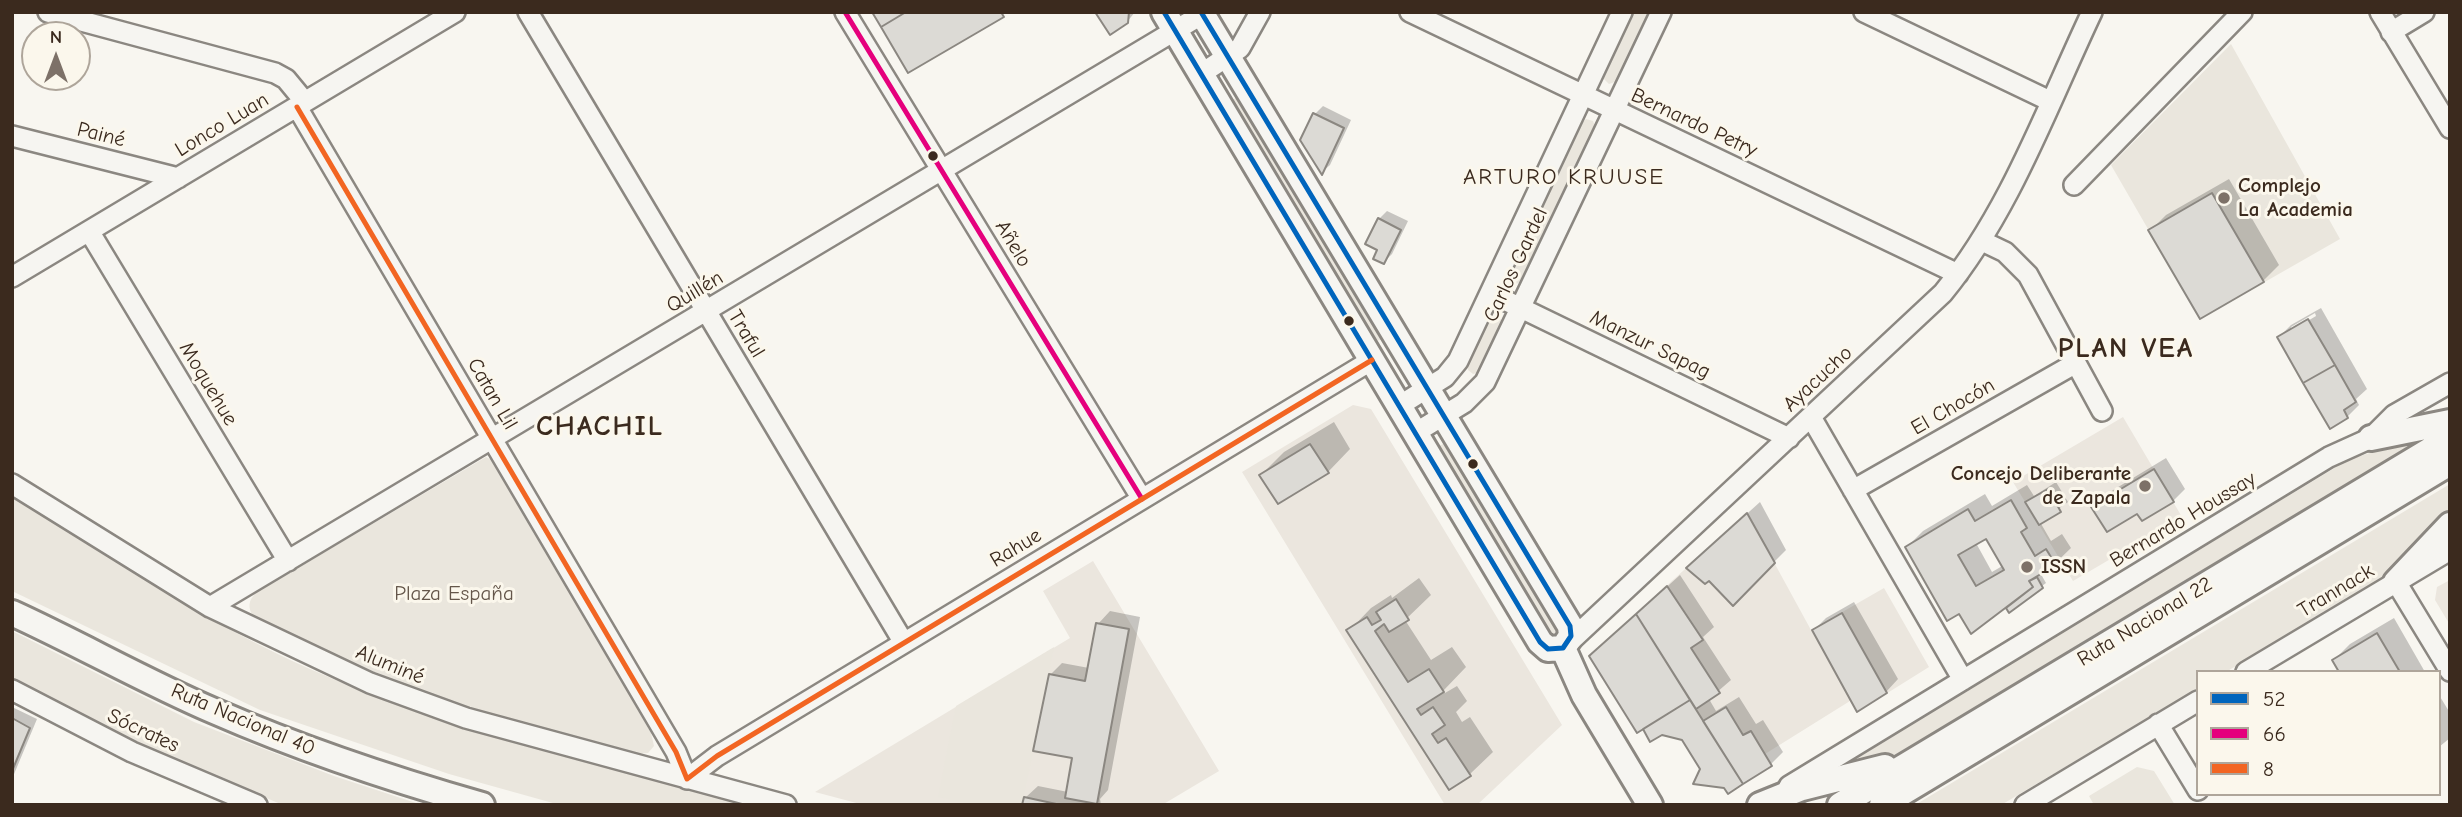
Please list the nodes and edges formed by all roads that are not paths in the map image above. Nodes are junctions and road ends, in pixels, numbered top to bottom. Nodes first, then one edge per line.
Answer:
1 (48, 12) edge
2 (455, 12) edge
3 (528, 12) edge
4 (845, 12) edge
5 (1261, 12) edge
6 (1410, 12) edge
7 (1622, 12) edge
8 (1661, 12) edge
9 (1864, 12) edge
10 (2092, 12) edge
11 (2242, 12) edge
12 (2379, 12) edge
13 (2424, 12) edge
14 (1203, 13) edge
15 (84, 17) edge
16 (1169, 22) edge
17 (2391, 32) junction
18 (1228, 57) junction
19 (1201, 74) junction
20 (1584, 95) junction
21 (2050, 101) junction
22 (301, 104) junction
23 (1615, 110) junction
24 (2450, 128) edge
25 (12, 136) edge
26 (941, 171) junction
27 (178, 178) junction
28 (2074, 185) dead end
29 (89, 231) junction
30 (1982, 241) junction
31 (1958, 274) junction
32 (12, 277) edge
33 (1490, 293) junction
34 (1521, 308) junction
35 (706, 311) junction
36 (1372, 360) junction
37 (2076, 363) junction
38 (2450, 383) edge
39 (1426, 389) junction
40 (1399, 406) junction
41 (2102, 411) dead end
42 (1443, 416) junction
43 (1811, 417) junction
44 (2450, 422) edge
45 (1415, 433) junction
46 (1789, 438) junction
47 (2371, 438) junction
48 (2450, 438) edge
49 (492, 439) junction
50 (2450, 463) edge
51 (12, 484) edge
52 (1853, 490) junction
53 (1142, 499) junction
54 (2450, 525) edge
55 (2450, 550) edge
56 (288, 561) junction
57 (2396, 582) junction
58 (210, 607) junction
59 (12, 613) edge
60 (904, 643) junction
61 (1563, 648) junction
62 (2249, 670) edge
63 (2450, 671) edge
64 (1963, 680) junction
65 (12, 690) edge
66 (2196, 702) edge
67 (2158, 724) junction
68 (1928, 752) junction
69 (1952, 763) junction
70 (687, 779) junction
71 (2196, 787) edge
72 (257, 805) edge
73 (482, 805) edge
74 (786, 805) edge
75 (1650, 805) edge
76 (1759, 805) edge
77 (1840, 805) edge
78 (1882, 805) edge
79 (1905, 805) edge
80 (2025, 805) edge

1 - 15 street, Catan Lil
2 - 22 street, Lonco Luan
3 - 35 street, Traful
4 - 26 street, Añelo
5 - 18 street
6 - 20 street, Bernardo Petry
7 - 20 street, Carlos Gardel
8 - 23 street, Carlos Gardel
9 - 21 street
10 - 21 street, Ayacucho
11 - 28 street
12 - 17 street
13 - 17 street
14 - 16 street, Quillén
14 - 18 main road
15 - 22 street, Catan Lil
16 - 19 main road
16 - 26 street, Quillén
17 - 24 street
18 - 19 street
18 - 39 main road
19 - 36 main road
20 - 23 street, Bernardo Petry
20 - 33 street, Carlos Gardel
21 - 30 street, Ayacucho
22 - 27 street, Lonco Luan
22 - 49 street, Catan Lil
23 - 31 street, Bernardo Petry
23 - 34 street, Carlos Gardel
25 - 27 street, Painé
26 - 35 street, Quillén
26 - 53 street, Añelo
27 - 29 street, Lonco Luan
29 - 32 street, Lonco Luan
29 - 56 street, Moquehue
30 - 31 street, Ayacucho
30 - 37 street
31 - 43 street, Ayacucho
33 - 34 street, Manzur Sapag
33 - 39 street, Carlos Gardel
34 - 42 street, Carlos Gardel
34 - 46 street, Manzur Sapag
35 - 49 street, Quillén
35 - 60 street, Traful
36 - 40 main road
36 - 53 street, Rahue
37 - 41 street
37 - 52 street, El Chocón
38 - 47 street, Bernardo Houssay
39 - 40 street, Carlos Gardel
39 - 42 main road
40 - 45 main road
42 - 45 street, Carlos Gardel
42 - 61 main road
43 - 46 street, Ayacucho
43 - 52 street
44 - 47 main road
45 - 61 main road
46 - 61 street, Ayacucho
47 - 64 street, Bernardo Houssay
48 - 68 main road, Ruta Nacional 22
49 - 56 street, Quillén
49 - 70 street, Catan Lil
50 - 69 main road, Ruta Nacional 22
51 - 58 street, Aluminé
52 - 64 street
53 - 60 street, Rahue
54 - 57 main road
55 - 57 street, Trannack
56 - 58 street, Quillén
57 - 62 street, Trannack
57 - 63 street
58 - 70 street, Aluminé
59 - 73 main road, Ruta Nacional 40
60 - 70 street, Rahue
61 - 75 main road
64 - 76 street, Bernardo Houssay
65 - 72 street, Sócrates
66 - 67 street
67 - 71 street
67 - 80 street
68 - 76 main road
68 - 77 main road, Ruta Nacional 22
69 - 78 main road, Ruta Nacional 22
69 - 79 main road
70 - 74 street, Aluminé

